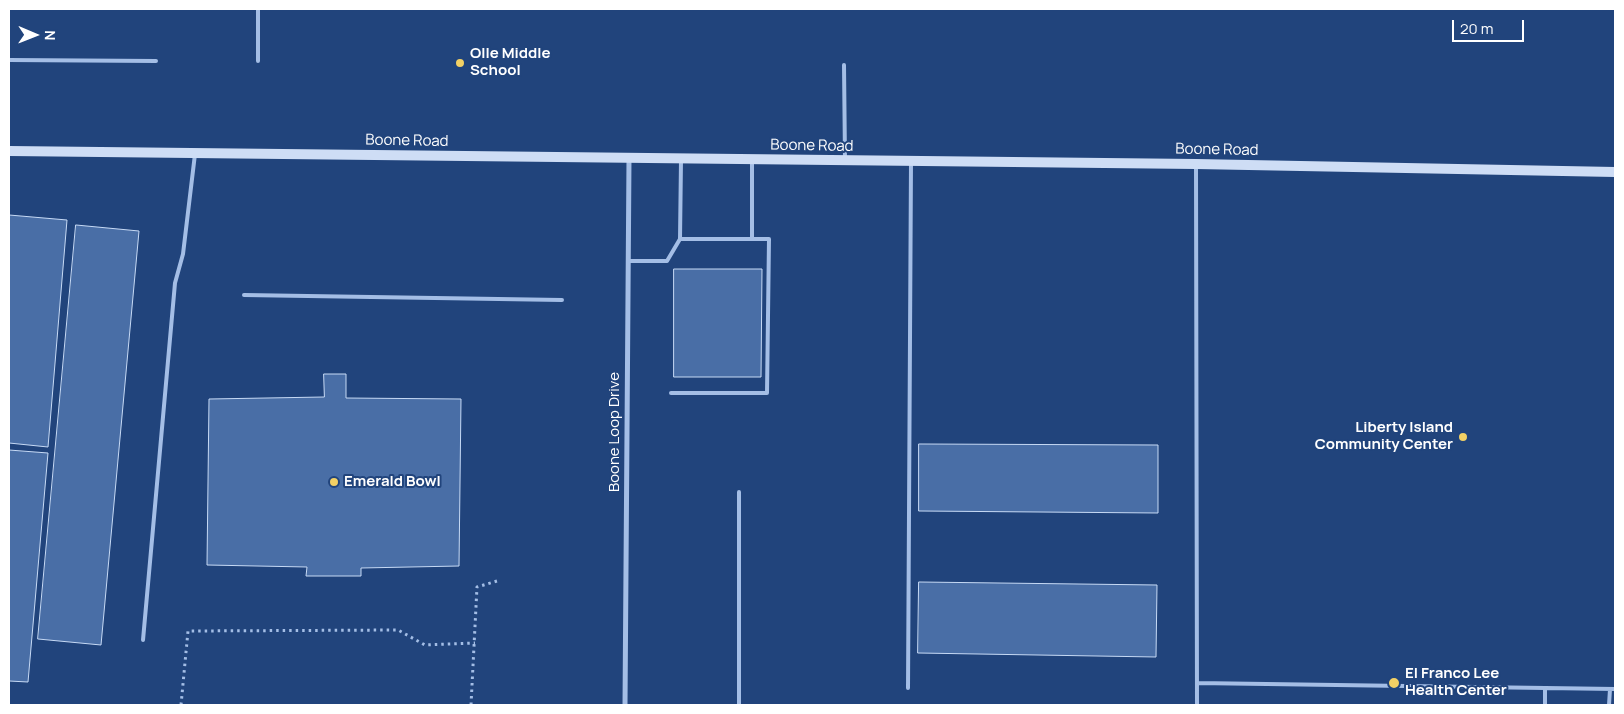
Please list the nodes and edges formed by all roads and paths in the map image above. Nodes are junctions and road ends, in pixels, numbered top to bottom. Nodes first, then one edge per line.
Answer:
1 (258, 9) edge
2 (9, 60) edge
3 (156, 61) dead end
4 (258, 62) dead end
5 (844, 65) dead end
6 (9, 151) edge
7 (195, 154) junction
8 (630, 159) junction
9 (681, 160) junction
10 (752, 160) junction
11 (845, 161) junction
12 (911, 162) junction
13 (1196, 164) junction
14 (1615, 172) edge
15 (680, 239) junction
16 (752, 239) junction
17 (628, 261) junction
18 (244, 295) dead end
19 (562, 300) dead end
20 (671, 393) dead end
21 (739, 492) dead end
22 (497, 581) dead end
23 (143, 640) dead end
24 (475, 643) junction
25 (1197, 682) junction
26 (908, 688) dead end
27 (1545, 688) junction
28 (1610, 689) junction
29 (1615, 689) edge
30 (181, 705) edge
31 (472, 705) edge
32 (625, 705) edge
33 (739, 705) edge
34 (1197, 705) edge
35 (1545, 705) edge
36 (1609, 705) edge

1 - 4 lane
2 - 3 lane
5 - 11 lane
6 - 7 street, Boone Road
7 - 8 street, Boone Road
7 - 23 lane
8 - 9 street, Boone Road
8 - 17 street, Boone Loop Drive
9 - 10 street, Boone Road
9 - 15 lane
10 - 11 street, Boone Road
10 - 16 lane
11 - 12 street, Boone Road
12 - 13 street, Boone Road
12 - 26 lane
13 - 14 street, Boone Road
13 - 25 lane
15 - 16 lane
15 - 17 lane
16 - 20 lane
17 - 32 street, Boone Loop Drive
18 - 19 lane
21 - 33 lane
22 - 24 path
24 - 30 path
24 - 31 path
25 - 27 lane
25 - 34 lane
27 - 28 lane
27 - 35 lane
28 - 29 lane
28 - 36 lane

